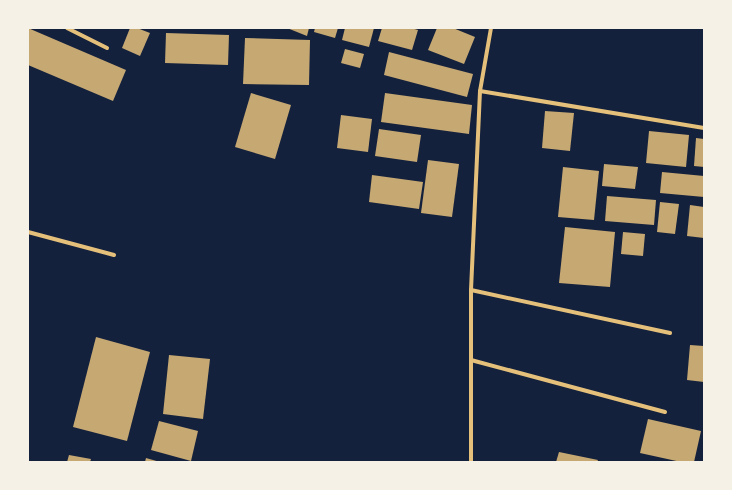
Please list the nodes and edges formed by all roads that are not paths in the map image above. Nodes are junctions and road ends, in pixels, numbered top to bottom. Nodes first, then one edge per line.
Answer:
1 (67, 28) edge
2 (491, 28) edge
3 (107, 48) dead end
4 (480, 91) junction
5 (704, 128) edge
6 (28, 232) edge
7 (114, 256) dead end
8 (471, 290) junction
9 (670, 333) dead end
10 (471, 360) junction
11 (665, 412) dead end
12 (472, 462) edge

1 - 3 street
2 - 4 street
4 - 5 street
4 - 8 street
6 - 7 street
8 - 9 street
8 - 10 street
10 - 11 street
10 - 12 street

